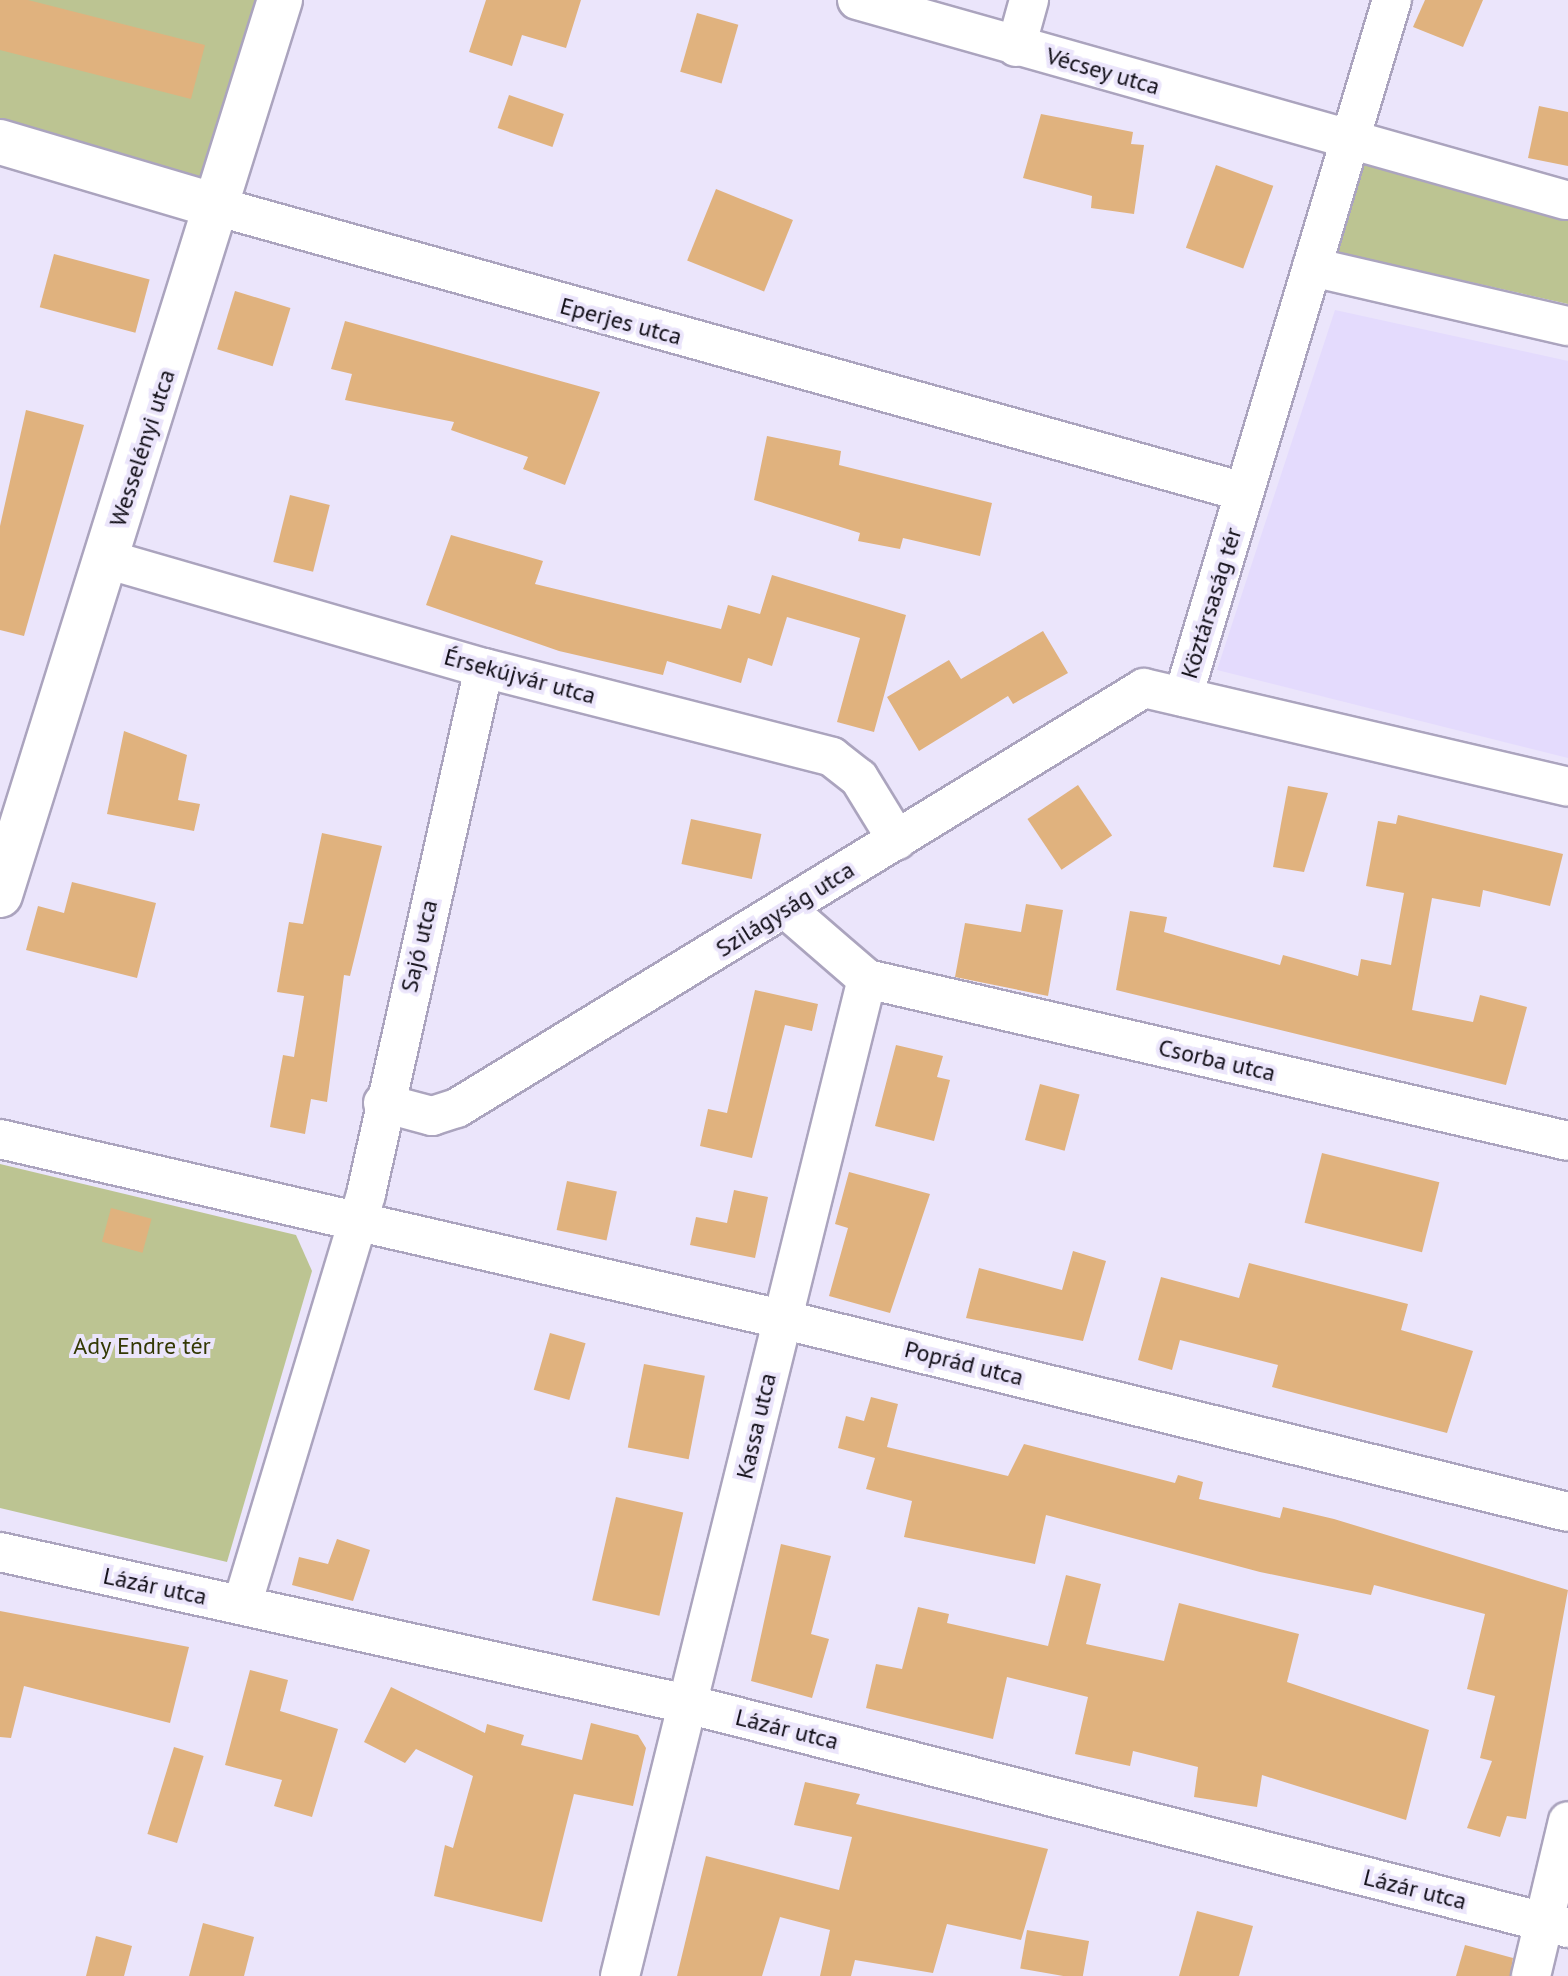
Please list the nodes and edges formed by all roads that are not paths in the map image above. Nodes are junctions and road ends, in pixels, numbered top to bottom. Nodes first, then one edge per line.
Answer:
1 (280, 0) edge
2 (857, 0) edge
3 (1029, 0) edge
4 (1392, 0) edge
5 (1016, 47) junction
6 (1350, 140) junction
7 (0, 142) edge
8 (1565, 200) dead end
9 (219, 207) junction
10 (1312, 267) junction
11 (1568, 326) edge
12 (1244, 492) junction
13 (106, 559) junction
14 (484, 668) junction
15 (1183, 697) junction
16 (1568, 787) edge
17 (897, 840) junction
18 (0, 895) edge
19 (787, 910) junction
20 (867, 979) junction
21 (383, 1103) junction
22 (0, 1139) edge
23 (1568, 1141) edge
24 (357, 1224) junction
25 (781, 1319) junction
26 (1568, 1512) edge
27 (0, 1552) edge
28 (242, 1605) junction
29 (691, 1705) junction
30 (1568, 1821) edge
31 (1556, 1925) edge
32 (620, 1976) edge
33 (1531, 1976) edge

1 - 9 street, Wesselényi utca
2 - 5 street, Vécsey utca
3 - 5 street
4 - 6 street, Köztársaság tér
5 - 6 street, Vécsey utca
6 - 8 street
6 - 10 street, Köztársaság tér
7 - 9 street, Eperjes utca
9 - 12 street, Eperjes utca
9 - 13 street, Wesselényi utca
10 - 11 street
10 - 12 street, Köztársaság tér
12 - 15 street, Köztársaság tér
13 - 14 street, Érsekújvár utca
13 - 18 street, Wesselényi utca
14 - 17 street, Érsekújvár utca
14 - 21 street, Sajó utca
15 - 16 street, Köztársaság tér
15 - 17 street, Szilágyság utca
17 - 19 street, Szilágyság utca
19 - 20 street
19 - 21 street, Szilágyság utca
20 - 23 street, Csorba utca
20 - 25 street, Kassa utca
21 - 24 street, Sajó utca
22 - 24 street
24 - 25 street, Poprád utca
24 - 28 street
25 - 26 street, Poprád utca
25 - 29 street, Kassa utca
27 - 28 street, Lázár utca
28 - 29 street, Lázár utca
29 - 31 street, Lázár utca
29 - 32 street, Kassa utca
30 - 31 street
31 - 33 street

